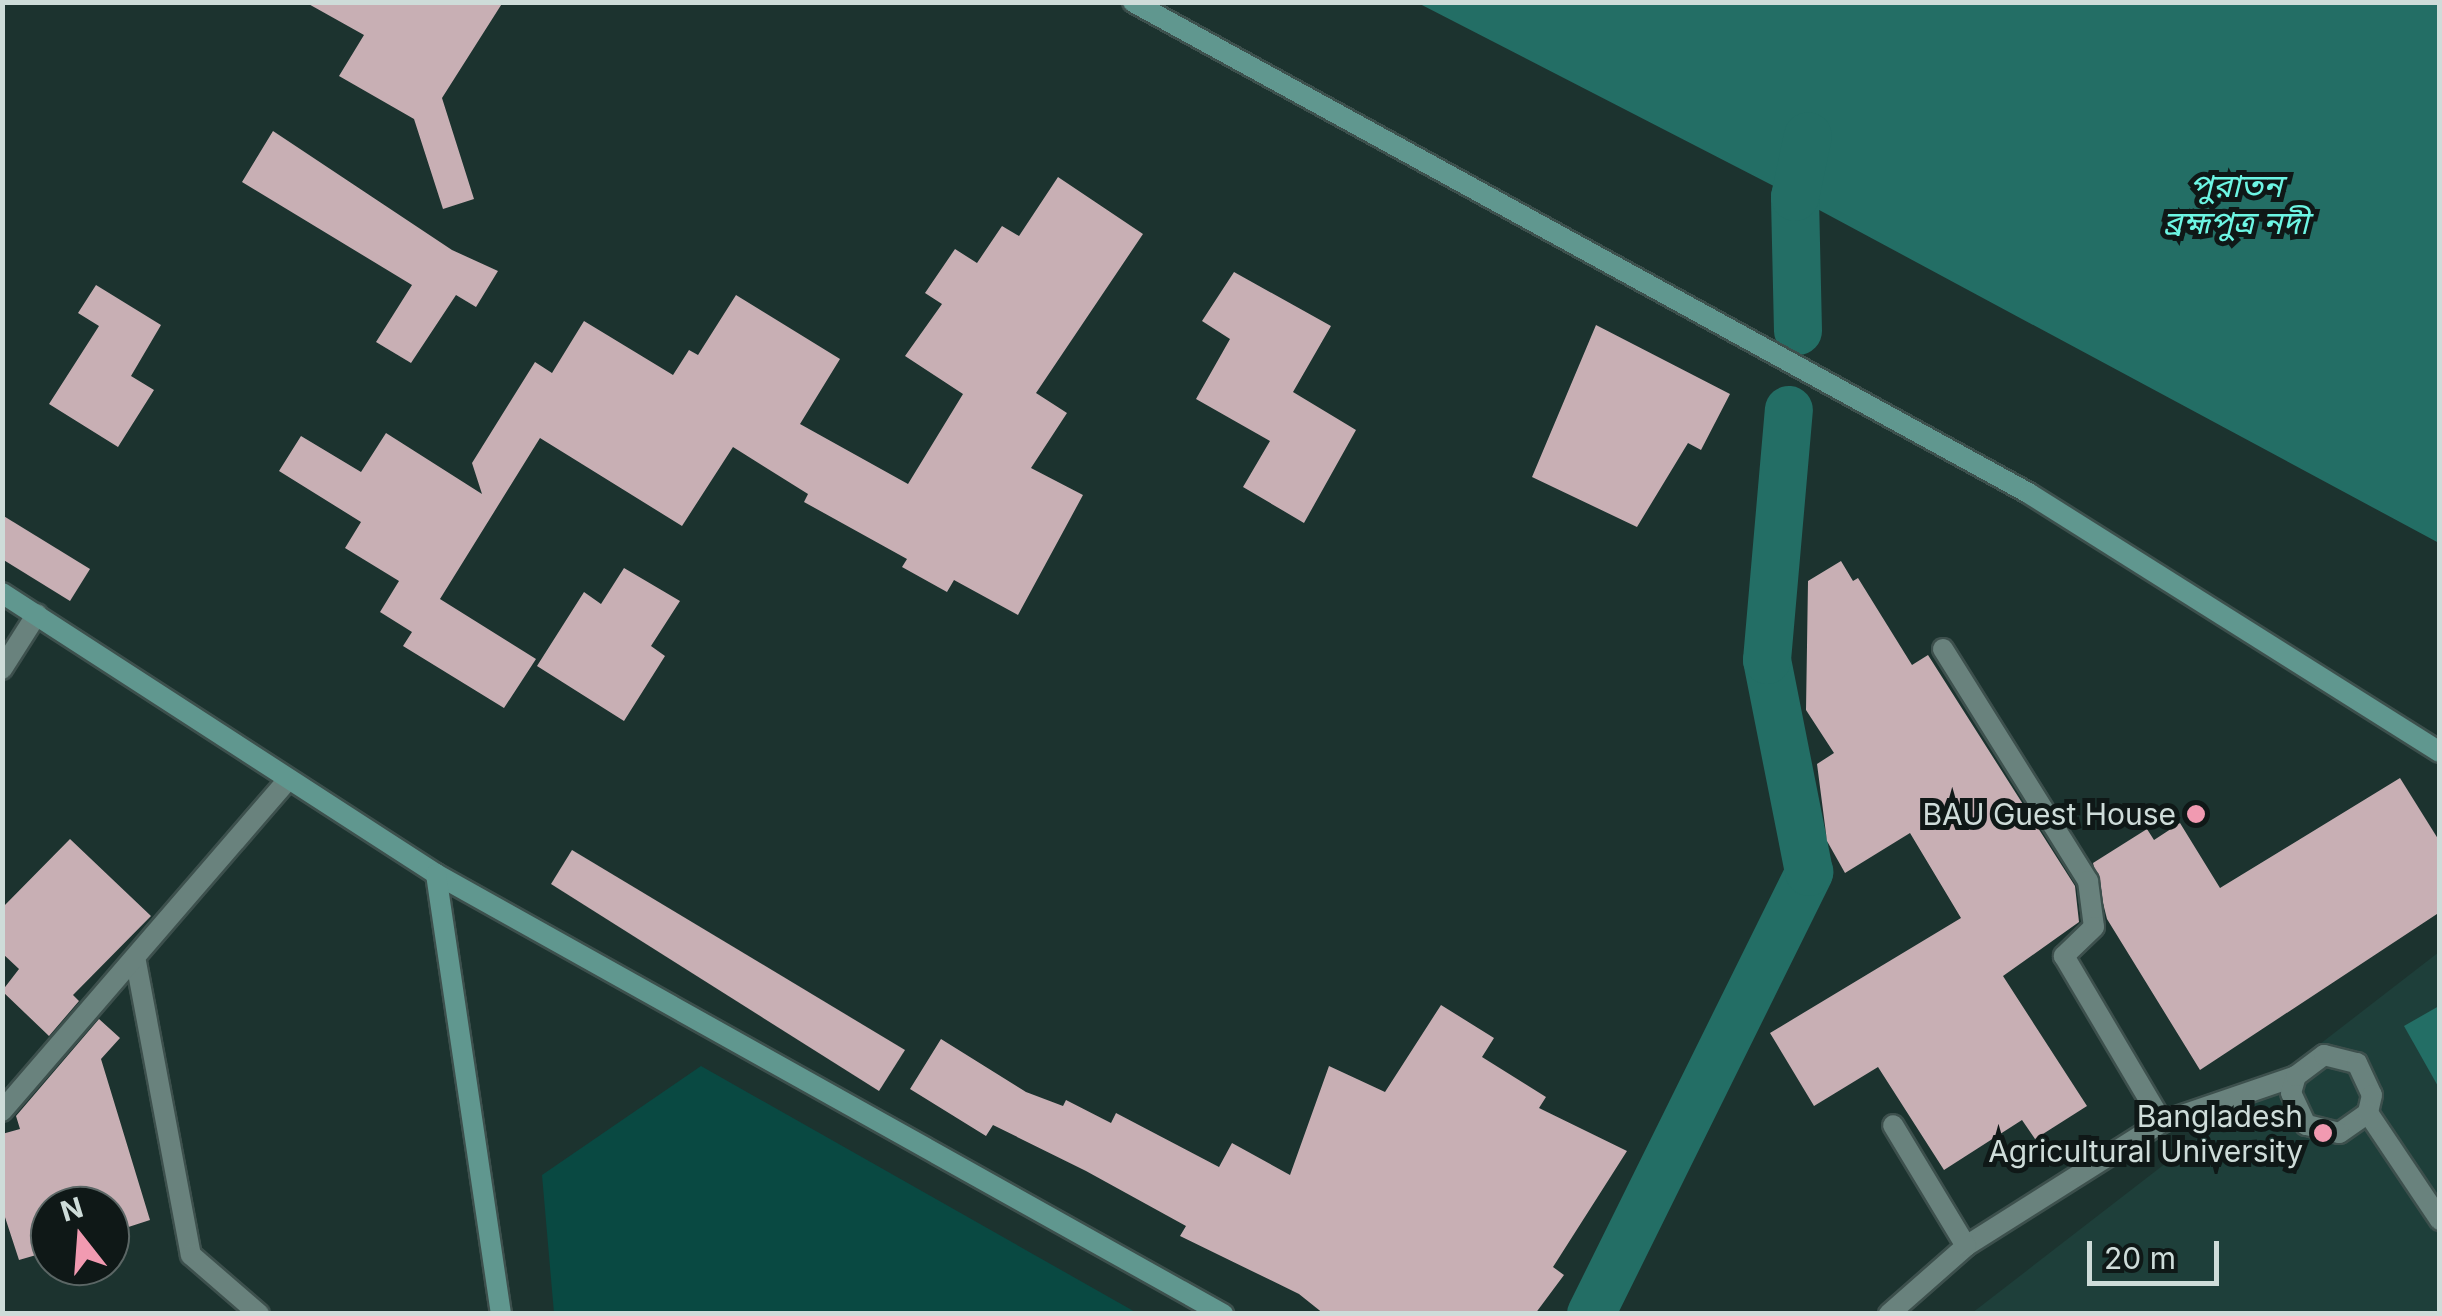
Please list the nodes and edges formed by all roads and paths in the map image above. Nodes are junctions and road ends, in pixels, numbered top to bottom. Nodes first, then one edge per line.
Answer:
1 (1133, 2) edge
2 (2, 593) edge
3 (37, 614) junction
4 (1943, 649) dead end
5 (2, 669) edge
6 (2440, 752) edge
7 (287, 781) junction
8 (436, 874) junction
9 (136, 962) junction
10 (2296, 1076) junction
11 (2, 1111) edge
12 (2368, 1113) junction
13 (2162, 1122) junction
14 (1892, 1126) dead end
15 (2440, 1220) edge
16 (1966, 1246) junction
17 (259, 1314) edge
18 (501, 1314) edge
19 (1223, 1314) edge
20 (1889, 1314) edge

1 - 6 street
2 - 3 street
3 - 5 street
3 - 7 street
4 - 13 street
7 - 8 street
7 - 9 street
8 - 18 street
8 - 19 street
9 - 11 street
9 - 17 street
10 - 12 street
10 - 12 street
10 - 13 street
12 - 15 street
13 - 16 street
14 - 16 street
16 - 20 street

